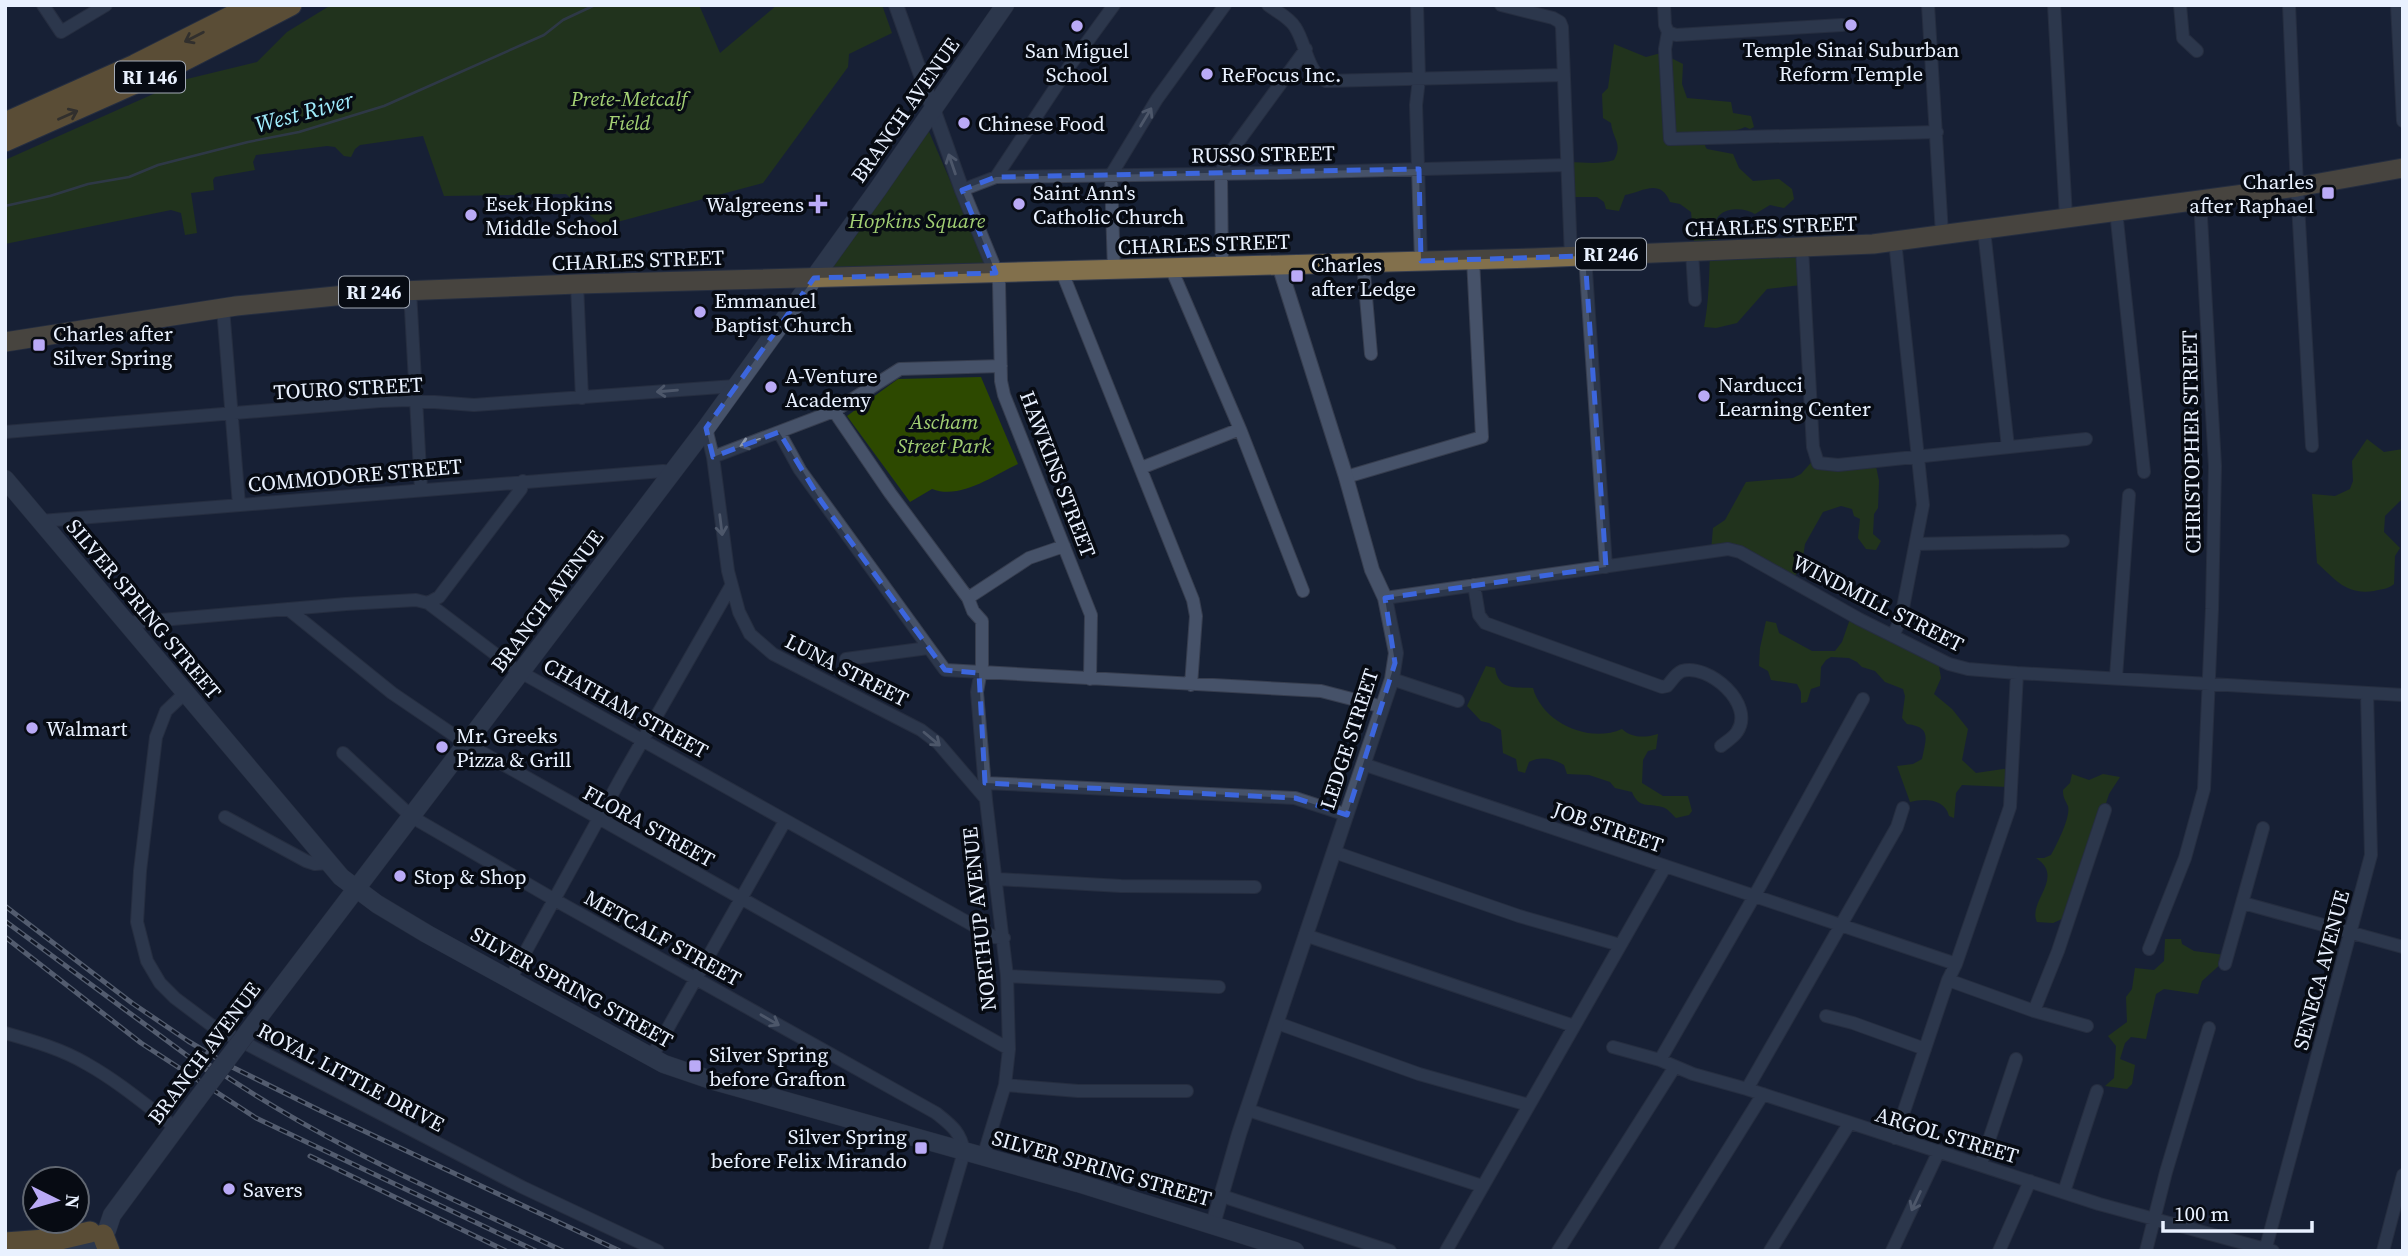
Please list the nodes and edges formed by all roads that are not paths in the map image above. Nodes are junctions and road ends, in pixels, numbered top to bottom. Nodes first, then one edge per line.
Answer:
1 (43, 5) edge
2 (106, 5) edge
3 (254, 5) edge
4 (291, 5) edge
5 (896, 5) edge
6 (1005, 5) edge
7 (1114, 5) edge
8 (1225, 5) edge
9 (1268, 5) edge
10 (1417, 5) edge
11 (1501, 5) edge
12 (1664, 5) edge
13 (1928, 5) edge
14 (2054, 5) edge
15 (2180, 5) edge
16 (2290, 5) edge
17 (2397, 5) edge
18 (1842, 25) dead end
19 (1668, 32) junction
20 (1306, 49) junction
21 (2197, 51) dead end
22 (1564, 75) junction
23 (1419, 79) junction
24 (934, 108) junction
25 (2403, 121) edge
26 (5, 123) edge
27 (1937, 132) junction
28 (5, 141) edge
29 (1567, 165) junction
30 (2403, 168) edge
31 (1419, 169) junction
32 (1221, 174) junction
33 (1111, 176) junction
34 (996, 177) junction
35 (2297, 187) junction
36 (961, 190) junction
37 (2200, 200) junction
38 (2116, 211) junction
39 (2067, 217) junction
40 (1984, 230) junction
41 (1942, 234) junction
42 (1895, 241) junction
43 (1802, 248) junction
44 (1692, 252) junction
45 (1578, 256) junction
46 (1473, 259) junction
47 (1420, 261) junction
48 (1363, 263) junction
49 (1279, 265) junction
50 (1222, 267) junction
51 (1171, 268) junction
52 (1114, 270) junction
53 (1062, 272) junction
54 (996, 273) junction
55 (814, 278) junction
56 (577, 284) junction
57 (411, 291) junction
58 (1695, 300) dead end
59 (223, 308) junction
60 (5, 342) edge
61 (1371, 354) dead end
62 (1001, 366) junction
63 (735, 386) junction
64 (582, 398) junction
65 (415, 401) junction
66 (834, 411) junction
67 (233, 414) junction
68 (706, 428) junction
69 (1240, 429) junction
70 (5, 432) edge
71 (779, 432) junction
72 (2086, 439) dead end
73 (2312, 446) dead end
74 (2008, 447) junction
75 (713, 457) junction
76 (1919, 457) junction
77 (1141, 468) junction
78 (673, 472) junction
79 (2144, 472) dead end
80 (1346, 477) junction
81 (5, 479) edge
82 (523, 481) junction
83 (421, 489) junction
84 (2129, 495) dead end
85 (239, 505) junction
86 (41, 521) junction
87 (2063, 541) dead end
88 (1916, 544) junction
89 (1064, 546) junction
90 (1606, 567) junction
91 (1474, 585) junction
92 (732, 586) junction
93 (1303, 592) dead end
94 (968, 598) junction
95 (1385, 598) junction
96 (428, 603) junction
97 (288, 609) junction
98 (127, 623) junction
99 (1893, 636) junction
100 (928, 648) junction
101 (846, 659) dead end
102 (522, 673) junction
103 (979, 673) junction
104 (2017, 673) junction
105 (2116, 677) junction
106 (1090, 679) junction
107 (1392, 679) junction
108 (2209, 683) junction
109 (1191, 685) junction
110 (185, 693) junction
111 (2367, 693) junction
112 (2403, 695) edge
113 (1863, 699) dead end
114 (1458, 701) dead end
115 (1383, 707) junction
116 (643, 741) junction
117 (467, 744) junction
118 (1721, 746) dead end
119 (343, 753) dead end
120 (1363, 764) junction
121 (985, 783) junction
122 (986, 800) junction
123 (1903, 808) dead end
124 (2105, 810) dead end
125 (1347, 815) junction
126 (225, 817) dead end
127 (412, 817) junction
128 (598, 820) junction
129 (785, 821) junction
130 (2263, 828) dead end
131 (1334, 852) junction
132 (329, 863) junction
133 (1665, 867) junction
134 (996, 879) junction
135 (1255, 887) dead end
136 (356, 890) junction
137 (1755, 895) junction
138 (555, 900) junction
139 (742, 901) junction
140 (2243, 903) junction
141 (1841, 924) junction
142 (2351, 933) junction
143 (1306, 935) junction
144 (1004, 938) junction
145 (1620, 946) junction
146 (2403, 947) edge
147 (2149, 949) dead end
148 (1956, 964) junction
149 (2225, 964) dead end
150 (1007, 976) junction
151 (696, 977) junction
152 (510, 980) junction
153 (1948, 980) junction
154 (1219, 987) dead end
155 (2034, 1011) junction
156 (1826, 1016) dead end
157 (1277, 1023) junction
158 (1574, 1026) junction
159 (2087, 1026) dead end
160 (2209, 1028) dead end
161 (5, 1032) edge
162 (1613, 1047) dead end
163 (1009, 1049) junction
164 (1925, 1049) junction
165 (651, 1058) junction
166 (2016, 1059) dead end
167 (1660, 1060) junction
168 (1674, 1068) junction
169 (1005, 1086) junction
170 (1747, 1089) junction
171 (1187, 1091) dead end
172 (2097, 1091) dead end
173 (1763, 1094) junction
174 (1529, 1105) junction
175 (1248, 1110) junction
176 (1849, 1124) junction
177 (176, 1128) junction
178 (1895, 1138) junction
179 (1939, 1151) junction
180 (964, 1152) junction
181 (983, 1157) junction
182 (1981, 1164) junction
183 (2403, 1175) edge
184 (2029, 1181) junction
185 (1482, 1186) junction
186 (2064, 1192) junction
187 (1219, 1195) junction
188 (2154, 1219) junction
189 (1213, 1224) junction
190 (100, 1236) edge
191 (5, 1245) edge
192 (2268, 1250) edge
193 (23, 1251) edge
194 (68, 1251) edge
195 (658, 1251) edge
196 (935, 1251) edge
197 (1295, 1251) edge
198 (1390, 1251) edge
199 (1446, 1251) edge
200 (1558, 1251) edge
201 (1665, 1251) edge
202 (1770, 1251) edge
203 (1892, 1251) edge
204 (1999, 1251) edge
205 (2146, 1251) edge
206 (2383, 1251) edge

1 - 2 street
3 -> 26 highway, RI 146
28 -> 4 highway, RI 146
5 - 24 street, HAWKINS STREET
6 - 24 main road, BRANCH AVENUE
7 - 34 street
33 -> 8 street
9 - 20 street
10 - 23 street
11 - 22 street
12 - 19 street
13 - 27 street
14 - 39 street
15 - 21 street
16 - 35 street
17 - 25 street
18 - 19 street
19 - 27 street
20 - 23 street
20 - 32 street
22 - 23 street
22 - 29 street
23 - 31 street
36 -> 24 street, HAWKINS STREET
24 - 55 main road, BRANCH AVENUE
27 - 41 street
29 - 31 street, RUSSO STREET
29 - 45 street
30 - 35 main road, CHARLES STREET / RI 246
31 - 32 street, RUSSO STREET
31 - 47 street
32 - 33 street, RUSSO STREET
32 - 50 street
33 - 34 street, RUSSO STREET
33 - 52 street
34 - 36 street, RUSSO STREET
35 - 37 main road, CHARLES STREET / RI 246
35 - 73 street
36 - 54 street, HAWKINS STREET
37 - 38 main road, CHARLES STREET / RI 246
37 - 108 street, CHRISTOPHER STREET
38 - 39 main road, CHARLES STREET / RI 246
38 - 79 street
39 - 40 main road, CHARLES STREET / RI 246
40 - 41 main road, CHARLES STREET / RI 246
40 - 74 street
41 - 42 main road, CHARLES STREET / RI 246
42 - 43 main road, CHARLES STREET / RI 246
42 - 76 street
43 - 44 main road, CHARLES STREET / RI 246
43 - 76 street
44 - 45 main road, CHARLES STREET / RI 246
44 - 58 street
45 - 46 main road, CHARLES STREET / RI 246
45 - 90 street
46 - 47 main road, CHARLES STREET / RI 246
46 - 80 street
47 - 48 main road, CHARLES STREET / RI 246
48 - 49 main road, CHARLES STREET / RI 246
48 - 61 street
49 - 50 main road, CHARLES STREET / RI 246
49 - 80 street, LEDGE STREET
50 - 51 main road, CHARLES STREET / RI 246
51 - 52 main road, CHARLES STREET / RI 246
51 - 69 street
52 - 53 main road, CHARLES STREET / RI 246
53 - 54 main road, CHARLES STREET / RI 246
53 - 77 street
54 - 55 main road, CHARLES STREET / RI 246
54 - 62 street, HAWKINS STREET
55 - 56 main road, CHARLES STREET / RI 246
55 - 63 main road, BRANCH AVENUE
56 - 57 main road, CHARLES STREET / RI 246
56 - 64 street
57 - 59 main road, CHARLES STREET / RI 246
57 - 65 street
59 - 60 main road, CHARLES STREET / RI 246
59 - 67 street
62 - 66 street
62 - 89 street, HAWKINS STREET
63 -> 64 street, TOURO STREET
63 - 68 main road, BRANCH AVENUE
64 - 65 street, TOURO STREET
65 - 67 street, TOURO STREET
65 - 83 street
66 - 71 street
66 - 94 street, NORTHUP AVENUE
67 - 70 street, TOURO STREET
67 - 85 street
68 - 75 street, LUNA STREET
68 - 78 main road, BRANCH AVENUE
69 - 77 street
69 - 93 street
71 -> 75 street
71 - 100 street
72 - 74 street
74 - 76 street
75 -> 92 street, LUNA STREET
76 - 88 street
77 - 109 street
78 - 82 street, COMMODORE STREET
78 - 102 main road, BRANCH AVENUE
80 - 95 street, LEDGE STREET
81 - 86 main road, SILVER SPRING STREET
82 - 83 street, COMMODORE STREET
82 - 96 street
83 - 85 street, COMMODORE STREET
84 - 105 street
85 - 86 street, COMMODORE STREET
86 - 98 main road, SILVER SPRING STREET
87 - 88 street
88 - 99 street
89 - 94 street
89 - 106 street, HAWKINS STREET
90 - 91 street, WINDMILL STREET
90 - 99 street, WINDMILL STREET
91 - 95 street, WINDMILL STREET
91 - 118 street
92 - 116 street
92 -> 122 street, LUNA STREET
94 - 103 street, NORTHUP AVENUE
95 - 107 street, LEDGE STREET
96 - 97 street
96 - 102 street, CHATHAM STREET
97 - 98 street
97 - 117 street, FLORA STREET
98 - 110 main road, SILVER SPRING STREET
99 - 104 street, WINDMILL STREET
100 - 101 street
100 - 103 street
102 - 116 street, CHATHAM STREET
102 - 117 main road, BRANCH AVENUE
103 - 106 street
103 - 121 street, NORTHUP AVENUE
104 - 105 street, WINDMILL STREET
104 - 148 street
105 - 108 street, WINDMILL STREET
106 - 109 street
107 - 114 street
107 - 115 street, LEDGE STREET
108 - 111 street, WINDMILL STREET
108 - 147 street, CHRISTOPHER STREET
109 - 115 street
110 - 132 main road, SILVER SPRING STREET
110 - 195 street, ROYAL LITTLE DRIVE
111 - 112 street, WINDMILL STREET
111 - 142 street, SENECA AVENUE
113 - 137 street
115 - 120 street, LEDGE STREET
116 - 128 street
116 - 129 street, CHATHAM STREET
117 - 127 main road, BRANCH AVENUE
117 - 128 street, FLORA STREET
119 - 127 street, METCALF STREET
120 - 125 street, LEDGE STREET
120 - 133 street, JOB STREET
121 - 122 street, NORTHUP AVENUE
121 - 125 street
122 - 134 street, NORTHUP AVENUE
123 - 141 street
124 - 155 street
125 - 131 street, LEDGE STREET
126 - 132 street
127 - 136 main road, BRANCH AVENUE
127 - 138 street, METCALF STREET
128 - 138 street
128 - 139 street, FLORA STREET
129 - 139 street
129 - 144 street, CHATHAM STREET
130 - 140 street
131 - 143 street, LEDGE STREET
131 - 145 street
132 - 136 main road, SILVER SPRING STREET
133 - 137 street, JOB STREET
133 - 145 street
134 - 135 street
134 - 144 street, NORTHUP AVENUE
136 - 152 main road, SILVER SPRING STREET
136 - 177 main road, BRANCH AVENUE, bridge
137 - 141 street, JOB STREET
137 - 167 street
138 - 151 street, METCALF STREET
138 - 152 street
139 - 151 street
139 - 163 street, FLORA STREET
140 - 142 street
140 - 149 street
141 - 148 street, JOB STREET
141 - 170 street
142 - 146 street
142 - 192 street, SENECA AVENUE
143 - 157 street, LEDGE STREET
143 - 158 street
144 - 150 street, NORTHUP AVENUE
145 - 158 street
148 - 153 street
150 - 154 street
150 - 163 street, NORTHUP AVENUE
151 - 165 street
151 -> 180 street, METCALF STREET
152 - 165 main road, SILVER SPRING STREET
153 - 155 street
153 - 164 street
155 - 159 street
156 - 164 street
157 - 174 street
157 - 175 street, LEDGE STREET
158 - 174 street
160 - 188 street
161 - 177 street
162 - 167 street, ARGOL STREET
163 - 169 street, NORTHUP AVENUE
164 - 178 street
165 - 180 main road, SILVER SPRING STREET
166 - 182 street
167 - 168 street, ARGOL STREET
168 - 170 street, ARGOL STREET
168 - 200 street
169 - 171 street
169 - 181 street, NORTHUP AVENUE
170 - 173 street, ARGOL STREET
172 - 186 street
173 - 176 street, ARGOL STREET
173 - 201 street
174 - 185 street
175 - 185 street
175 - 187 street, LEDGE STREET
176 - 178 street, ARGOL STREET
176 - 202 street
177 - 190 main road, BRANCH AVENUE
178 - 179 street, ARGOL STREET
179 - 182 street, ARGOL STREET
179 -> 203 street
180 - 181 main road, SILVER SPRING STREET
180 - 196 street
181 - 189 main road, SILVER SPRING STREET
182 - 184 street, ARGOL STREET
183 - 206 street
184 - 186 street, ARGOL STREET
184 - 204 street
185 - 199 street
186 - 188 street, ARGOL STREET
187 - 189 street, LEDGE STREET
187 - 198 street
188 - 192 street, ARGOL STREET
188 - 205 street
189 - 197 main road, SILVER SPRING STREET
190 - 191 highway
190 - 194 main road, BRANCH AVENUE
191 - 193 highway

